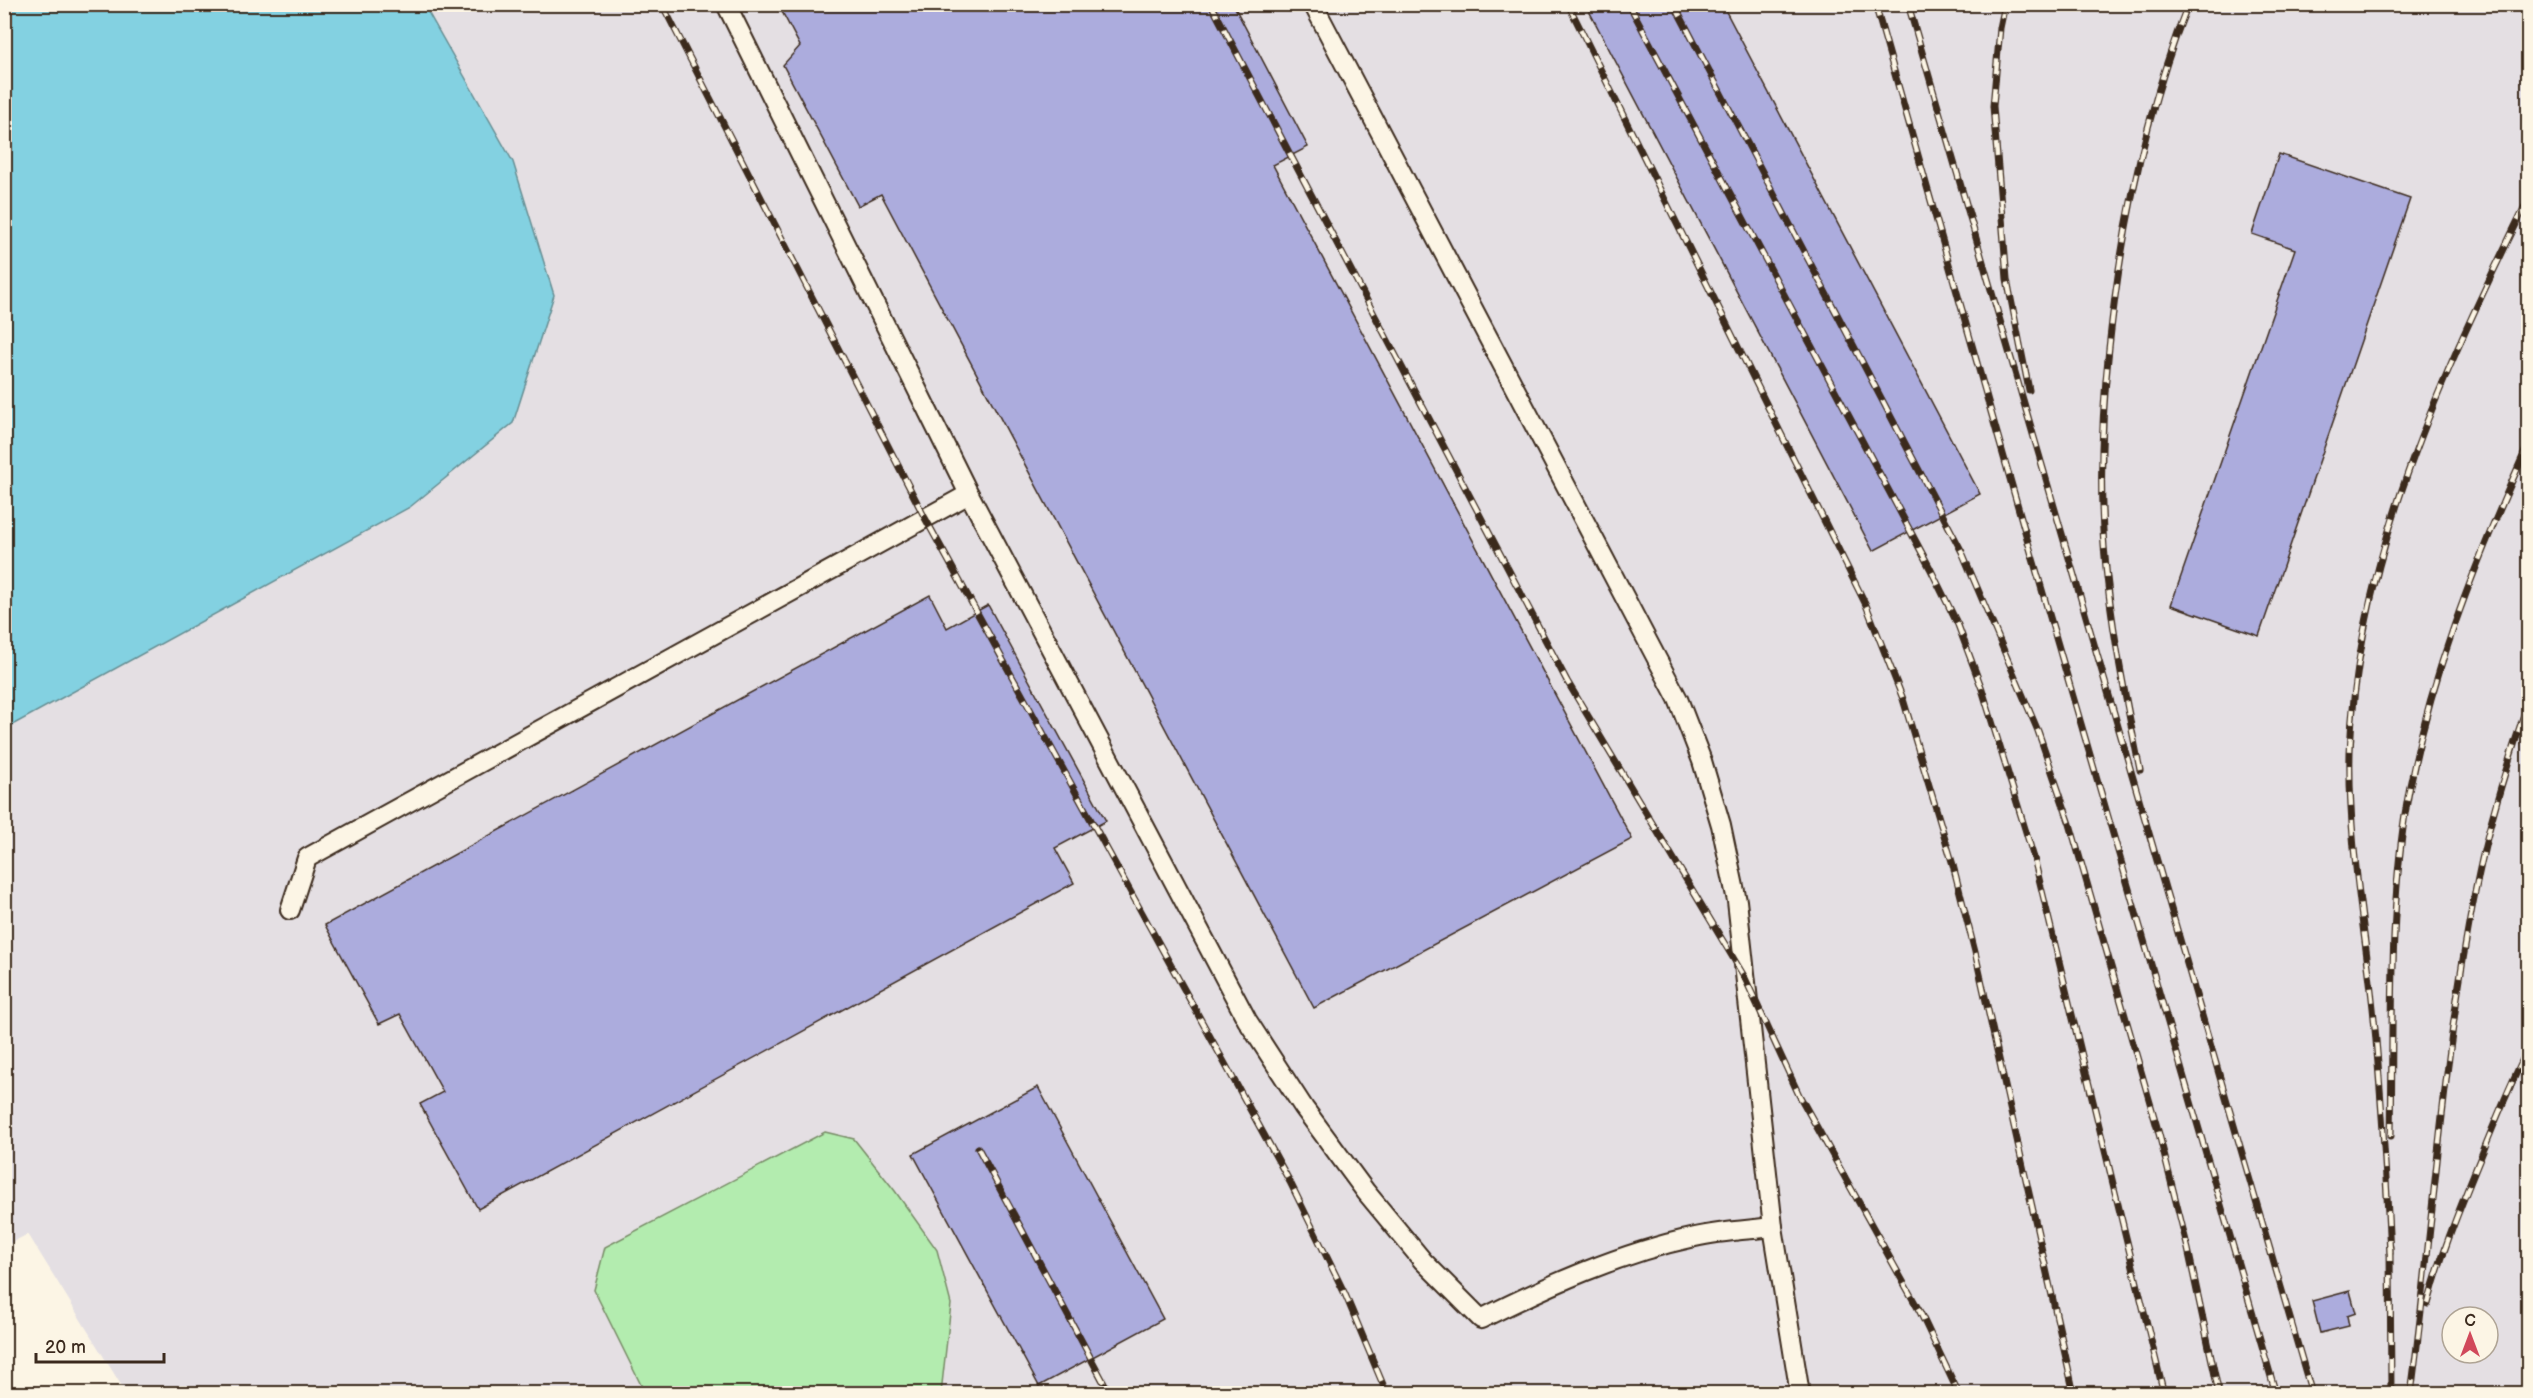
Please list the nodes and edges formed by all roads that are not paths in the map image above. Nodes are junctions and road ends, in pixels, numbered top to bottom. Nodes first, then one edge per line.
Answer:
1 (726, 4) edge
2 (1313, 4) edge
3 (969, 494) junction
4 (290, 910) dead end
5 (1773, 1227) junction
6 (1800, 1394) edge

1 - 3 lane
2 - 5 lane
3 - 4 lane
3 - 5 lane
5 - 6 lane

